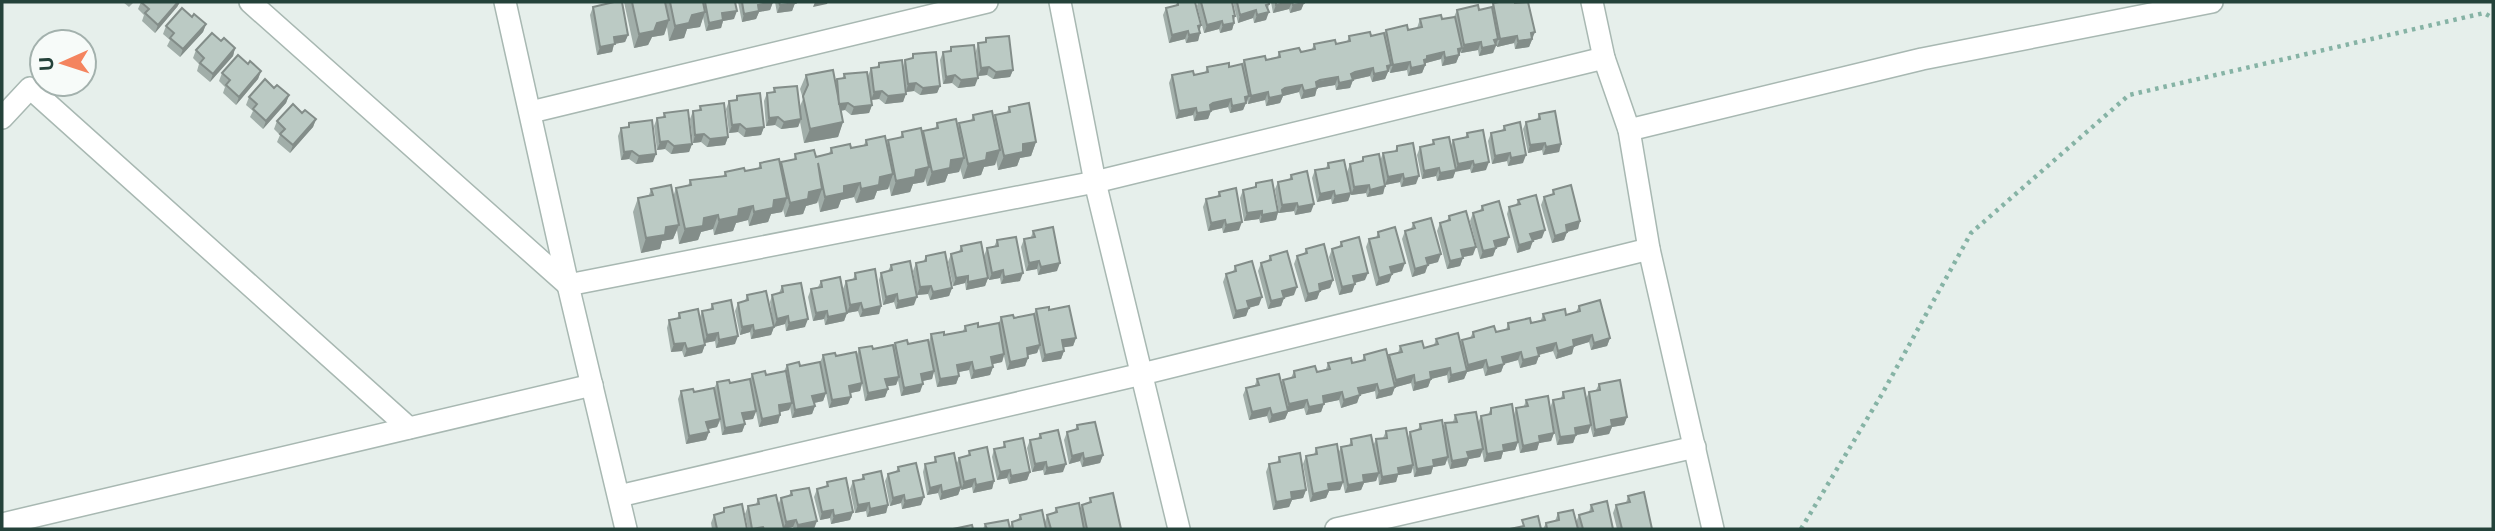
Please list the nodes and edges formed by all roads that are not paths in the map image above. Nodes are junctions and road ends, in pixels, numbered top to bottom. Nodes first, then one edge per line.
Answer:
1 (250, 2) edge
2 (505, 2) edge
3 (987, 2) edge
4 (1059, 2) edge
5 (1592, 2) edge
6 (2211, 2) edge
7 (2131, 10) edge
8 (1604, 58) junction
9 (531, 112) junction
10 (2, 118) edge
11 (1629, 130) junction
12 (1095, 182) junction
13 (1649, 249) junction
14 (568, 285) junction
15 (1142, 374) junction
16 (592, 385) junction
17 (409, 428) junction
18 (1695, 447) junction
19 (620, 496) junction
20 (2, 524) edge
21 (626, 529) edge
22 (1180, 529) edge
23 (1336, 529) edge
24 (1713, 529) edge

1 - 14 street
2 - 9 street
3 - 9 street
4 - 12 street
5 - 8 street
6 - 7 street
7 - 11 street
8 - 11 street
8 - 12 street
9 - 14 street
10 - 17 street
11 - 13 street
12 - 14 street
12 - 15 street
13 - 15 street
13 - 18 street
14 - 16 street
15 - 19 street
15 - 22 street
16 - 17 street
16 - 19 street
17 - 20 street
18 - 23 street
18 - 24 street
19 - 21 street

